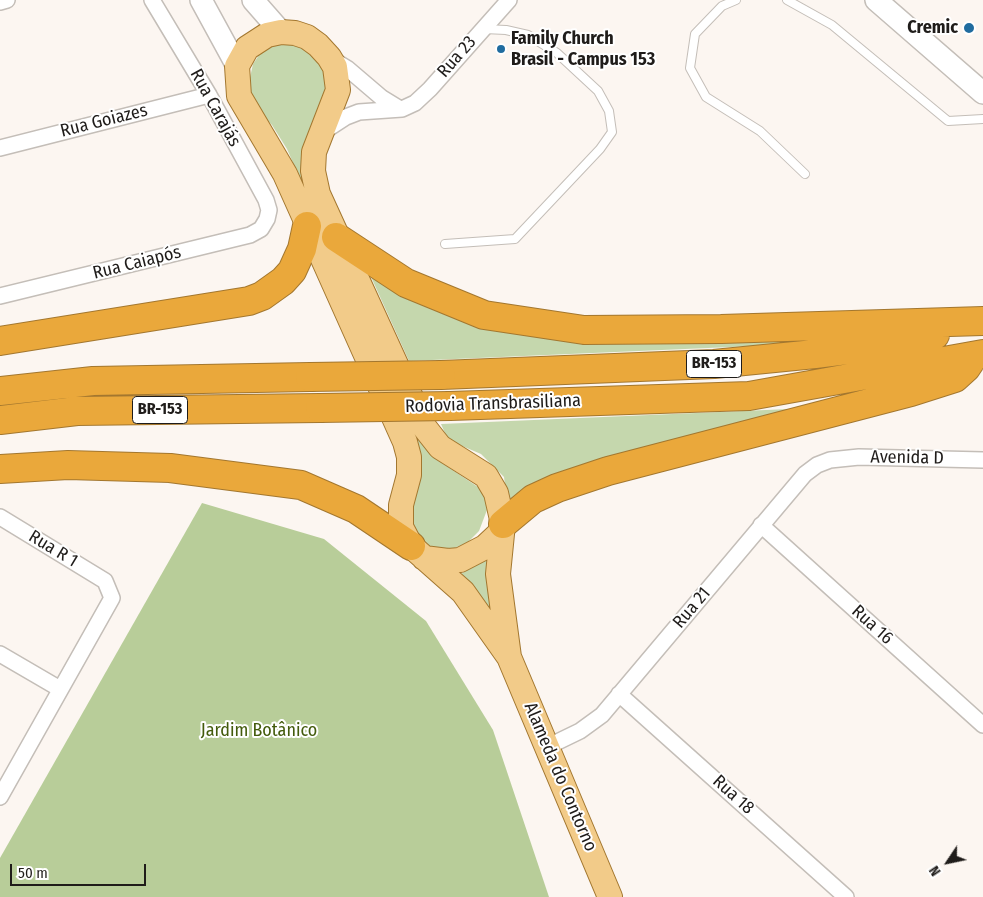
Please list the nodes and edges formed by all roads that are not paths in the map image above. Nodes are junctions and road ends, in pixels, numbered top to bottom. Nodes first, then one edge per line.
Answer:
1 (7, 0) edge
2 (152, 0) edge
3 (201, 0) edge
4 (253, 0) edge
5 (509, 0) edge
6 (736, 0) edge
7 (787, 0) edge
8 (876, 0) edge
9 (0, 2) edge
10 (482, 29) junction
11 (282, 32) junction
12 (330, 57) junction
13 (237, 66) junction
14 (983, 93) edge
15 (209, 95) junction
16 (402, 109) junction
17 (983, 119) edge
18 (320, 133) junction
19 (0, 148) edge
20 (805, 174) dead end
21 (267, 218) joint
22 (307, 226) junction
23 (336, 237) junction
24 (444, 244) dead end
25 (0, 296) edge
26 (983, 322) edge
27 (0, 341) edge
28 (978, 355) edge
29 (0, 391) edge
30 (0, 420) edge
31 (830, 460) joint
32 (983, 460) edge
33 (0, 469) edge
34 (0, 516) edge
35 (761, 525) junction
36 (502, 528) junction
37 (417, 552) junction
38 (0, 654) edge
39 (509, 657) junction
40 (60, 689) junction
41 (619, 694) junction
42 (983, 725) edge
43 (547, 747) junction
44 (0, 796) edge
45 (610, 897) edge
46 (846, 897) edge

1 - 9 street
2 - 15 street, Rua Carajás
3 - 13 street
4 - 11 street
5 - 10 street, Rua 23
6 - 20 lane
7 - 17 lane
8 - 14 street
10 - 16 street, Rua 23
10 - 24 lane
11 - 12 main road
11 - 13 main road
12 - 16 street
12 - 18 main road, Alameda do Contorno
13 - 22 main road
15 - 19 street, Rua Goiazes
15 - 21 street, Rua Carajás
16 - 18 street, Rua 23
18 - 23 main road, Alameda do Contorno
21 - 25 street, Rua Caiapós
22 - 27 highway
22 - 37 main road
23 - 26 highway
23 - 36 main road, Alameda do Contorno
26 - 29 highway, Rodovia Transbrasiliana / BR-153, bridge
28 - 30 highway, Rodovia Transbrasiliana / BR-153, bridge
28 - 36 highway
31 - 32 street, Avenida D
31 - 35 street, Rua 21
33 - 37 highway
34 - 40 street, Rua R 1
35 - 41 street, Rua 21
35 - 42 street, Rua 16
36 - 37 main road
36 - 39 main road, Alameda do Contorno
37 - 39 main road, Alameda do Contorno
38 - 40 street
39 - 43 main road, Alameda do Contorno
40 - 44 street
41 - 43 street, Rua 21
41 - 46 street, Rua 18
43 - 45 main road, Alameda do Contorno

